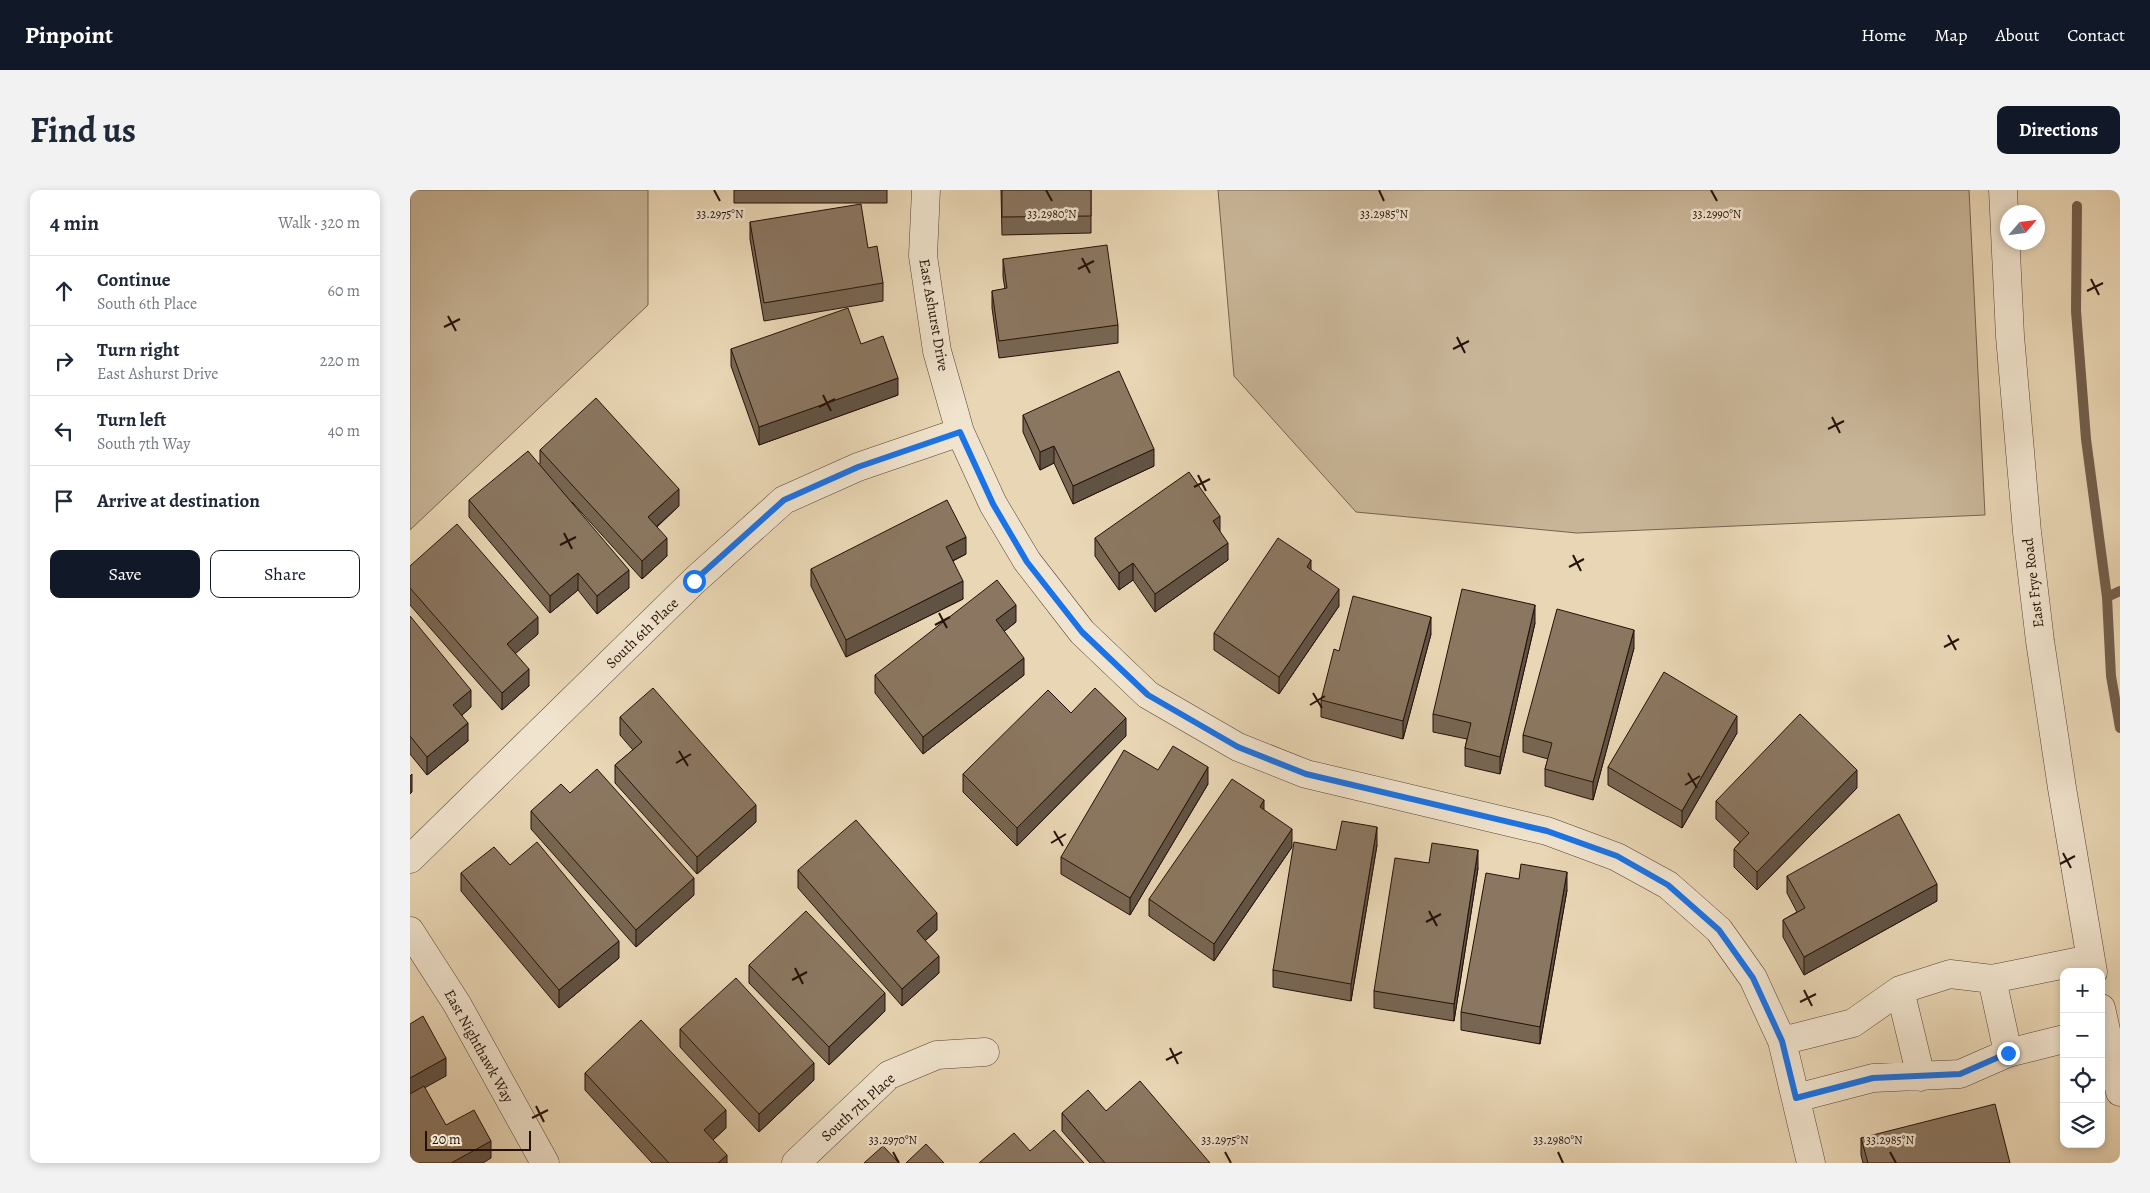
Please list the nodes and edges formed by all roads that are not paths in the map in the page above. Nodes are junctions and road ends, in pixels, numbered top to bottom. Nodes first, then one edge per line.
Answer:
1 (926, 190) edge
2 (2003, 190) edge
3 (960, 432) junction
4 (410, 859) edge
5 (410, 931) edge
6 (2092, 965) edge
7 (1992, 979) junction
8 (1900, 990) junction
9 (2105, 1030) edge
10 (1782, 1041) junction
11 (2060, 1041) edge
12 (985, 1052) dead end
13 (2008, 1053) junction
14 (1920, 1077) junction
15 (2120, 1092) edge
16 (1796, 1098) junction
17 (545, 1163) edge
18 (796, 1163) edge
19 (1811, 1163) edge

1 - 3 street, East Ashurst Drive
2 - 6 street, East Frye Road
3 - 4 street, South 6th Place
3 - 10 street, East Ashurst Drive
5 - 17 street, East Nighthawk Way
6 - 7 street
7 - 8 street
7 - 13 street
8 - 10 street
8 - 14 street
9 - 15 street
10 - 16 street, East Ashurst Drive
11 - 13 street
12 - 18 street, South 7th Place
13 - 14 street
14 - 16 street
16 - 19 street, East Ashurst Drive

